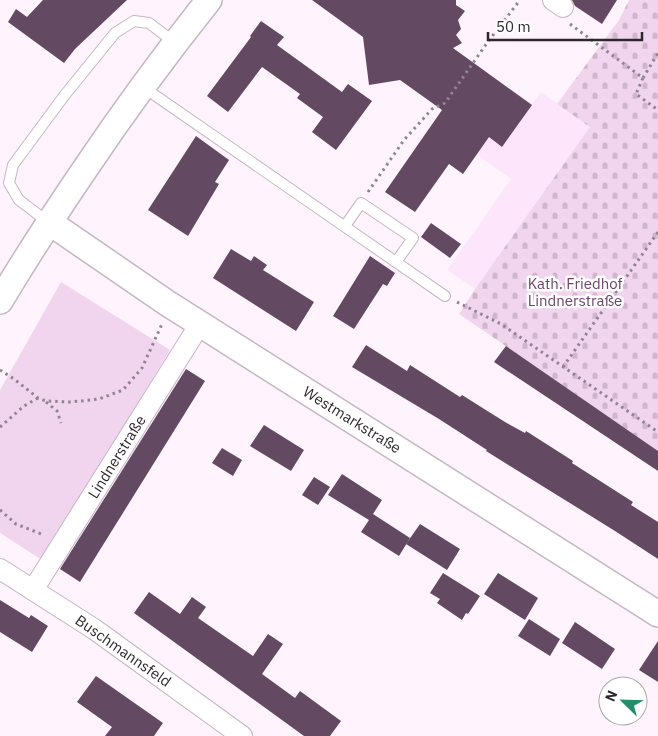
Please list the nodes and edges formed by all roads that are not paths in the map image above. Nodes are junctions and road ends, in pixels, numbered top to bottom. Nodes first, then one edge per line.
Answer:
1 (209, 0) edge
2 (174, 42) junction
3 (142, 86) junction
4 (49, 222) junction
5 (345, 226) junction
6 (396, 262) junction
7 (444, 296) road end
8 (0, 301) edge
9 (200, 324) junction
10 (0, 569) edge
11 (33, 590) junction
12 (658, 614) edge
13 (242, 736) edge

1 - 2 street
2 - 3 street
2 - 4 lane
3 - 4 street
3 - 5 lane
4 - 8 street
4 - 9 street, Westmarkstraße
5 - 6 lane
5 - 6 lane
6 - 7 lane
9 - 11 street, Lindnerstraße
9 - 12 street, Westmarkstraße
10 - 11 street, Buschmannsfeld
11 - 13 street, Buschmannsfeld

